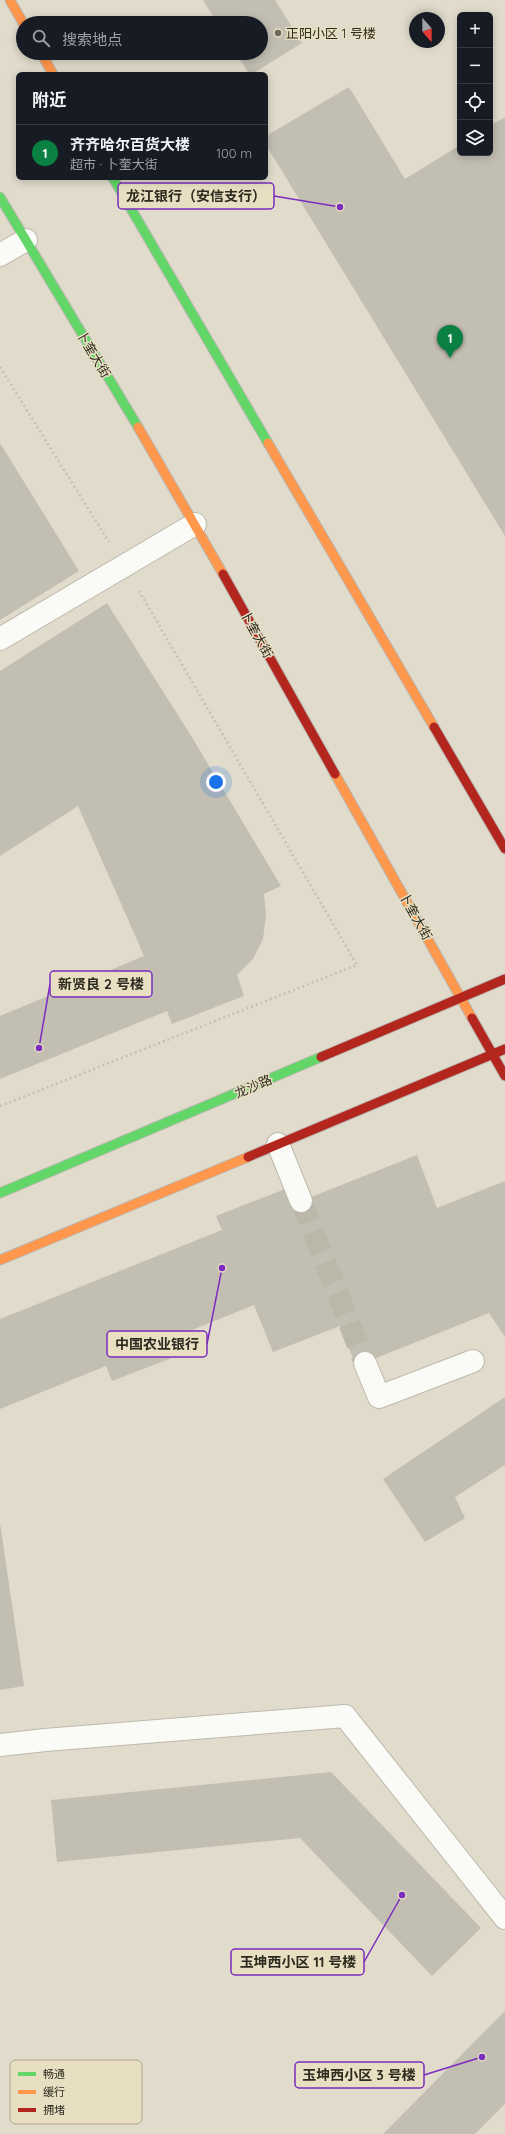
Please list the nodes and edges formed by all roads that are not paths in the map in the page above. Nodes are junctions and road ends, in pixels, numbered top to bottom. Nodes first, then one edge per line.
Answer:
1 (10, 0) edge
2 (19, 16) edge
3 (44, 60) edge
4 (52, 72) edge
5 (115, 180) edge
6 (0, 197) edge
7 (26, 240) junction
8 (0, 256) edge
9 (195, 524) junction
10 (0, 639) edge
11 (505, 849) edge
12 (505, 979) edge
13 (462, 998) junction
14 (505, 1049) edge
15 (492, 1055) junction
16 (505, 1076) edge
17 (278, 1144) junction
18 (0, 1193) edge
19 (301, 1201) tunnel mouth
20 (0, 1260) edge
21 (473, 1361) dead end
22 (365, 1363) tunnel mouth
23 (0, 1745) edge
24 (505, 1918) edge

1 - 2 main road
3 - 4 main road
5 - 11 main road
6 - 7 main road, 卜奎大街
7 - 8 street
7 - 9 main road, 卜奎大街
9 - 10 street
9 - 13 main road, 卜奎大街
12 - 13 main road, 龙沙路
13 - 15 main road, 卜奎大街
13 - 18 main road, 龙沙路
14 - 15 main road
15 - 16 main road, 卜奎大街
15 - 17 main road
17 - 19 street
17 - 20 main road
21 - 22 street
23 - 24 street

